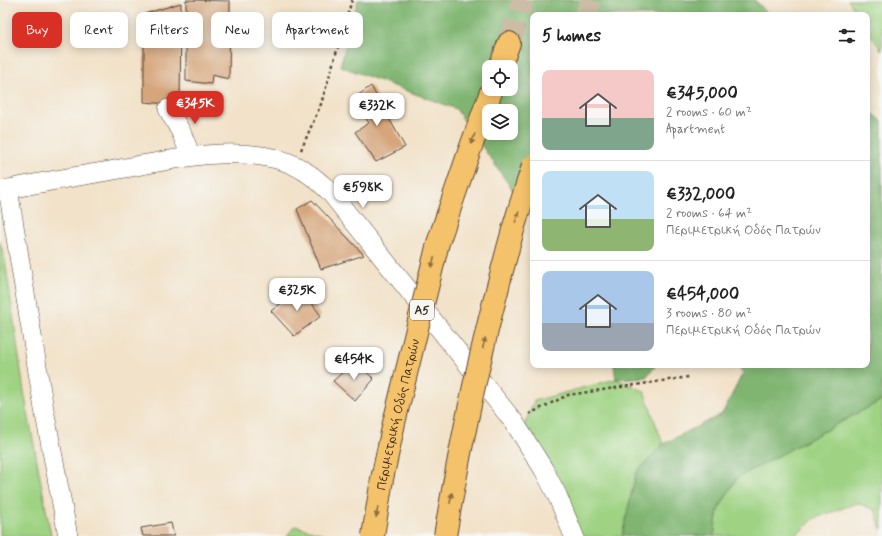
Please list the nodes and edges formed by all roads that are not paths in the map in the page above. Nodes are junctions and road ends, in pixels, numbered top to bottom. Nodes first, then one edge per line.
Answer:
1 (509, 42) tunnel mouth
2 (503, 60) edge
3 (489, 96) edge
4 (168, 109) dead end
5 (191, 156) junction
6 (530, 175) edge
7 (4, 190) edge
8 (68, 536) edge
9 (373, 536) edge
10 (445, 536) edge
11 (574, 536) edge

1 - 2 highway
3 -> 9 highway, Περιμετρική Οδός Πατρών / Α5, bridge
4 - 5 street
5 - 7 street
5 - 11 street
10 -> 6 highway, bridge
7 - 8 street

